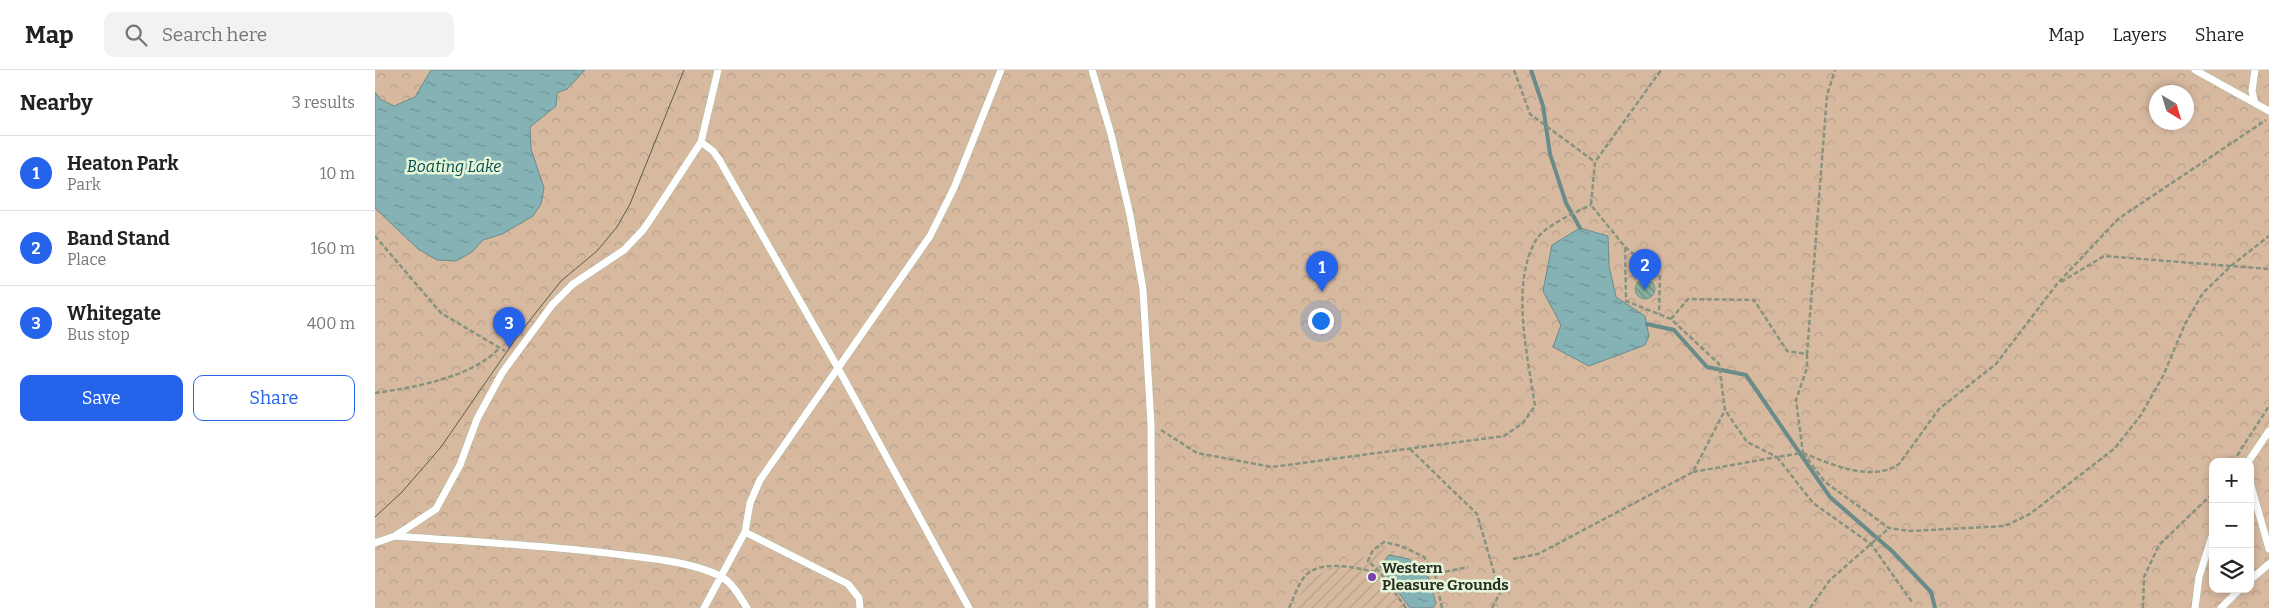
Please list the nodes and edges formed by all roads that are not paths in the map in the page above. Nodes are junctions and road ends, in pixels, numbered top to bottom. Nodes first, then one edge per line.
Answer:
1 (718, 70) edge
2 (1001, 70) edge
3 (1092, 70) edge
4 (2195, 70) edge
5 (2255, 70) edge
6 (2255, 103) junction
7 (2269, 111) edge
8 (701, 142) junction
9 (838, 368) junction
10 (2269, 431) edge
11 (2251, 458) edge
12 (2254, 496) edge
13 (745, 532) junction
14 (395, 536) junction
15 (375, 543) edge
16 (2209, 546) edge
17 (2269, 549) edge
18 (2269, 564) edge
19 (722, 576) junction
20 (2254, 577) edge
21 (2237, 593) edge
22 (704, 608) edge
23 (747, 608) edge
24 (860, 608) edge
25 (969, 608) edge
26 (1152, 608) edge
27 (2195, 608) edge
28 (2221, 608) edge

1 - 8 lane
2 - 9 lane
3 - 26 lane
4 - 6 lane
5 - 6 lane
6 - 7 lane
8 - 9 lane
8 - 14 lane
9 - 13 lane
9 - 25 lane
10 - 11 lane
12 - 17 lane
13 - 19 lane
13 - 24 lane
14 - 15 lane
14 - 19 lane
16 - 27 lane
18 - 20 lane
19 - 22 lane
19 - 23 lane
21 - 28 lane

